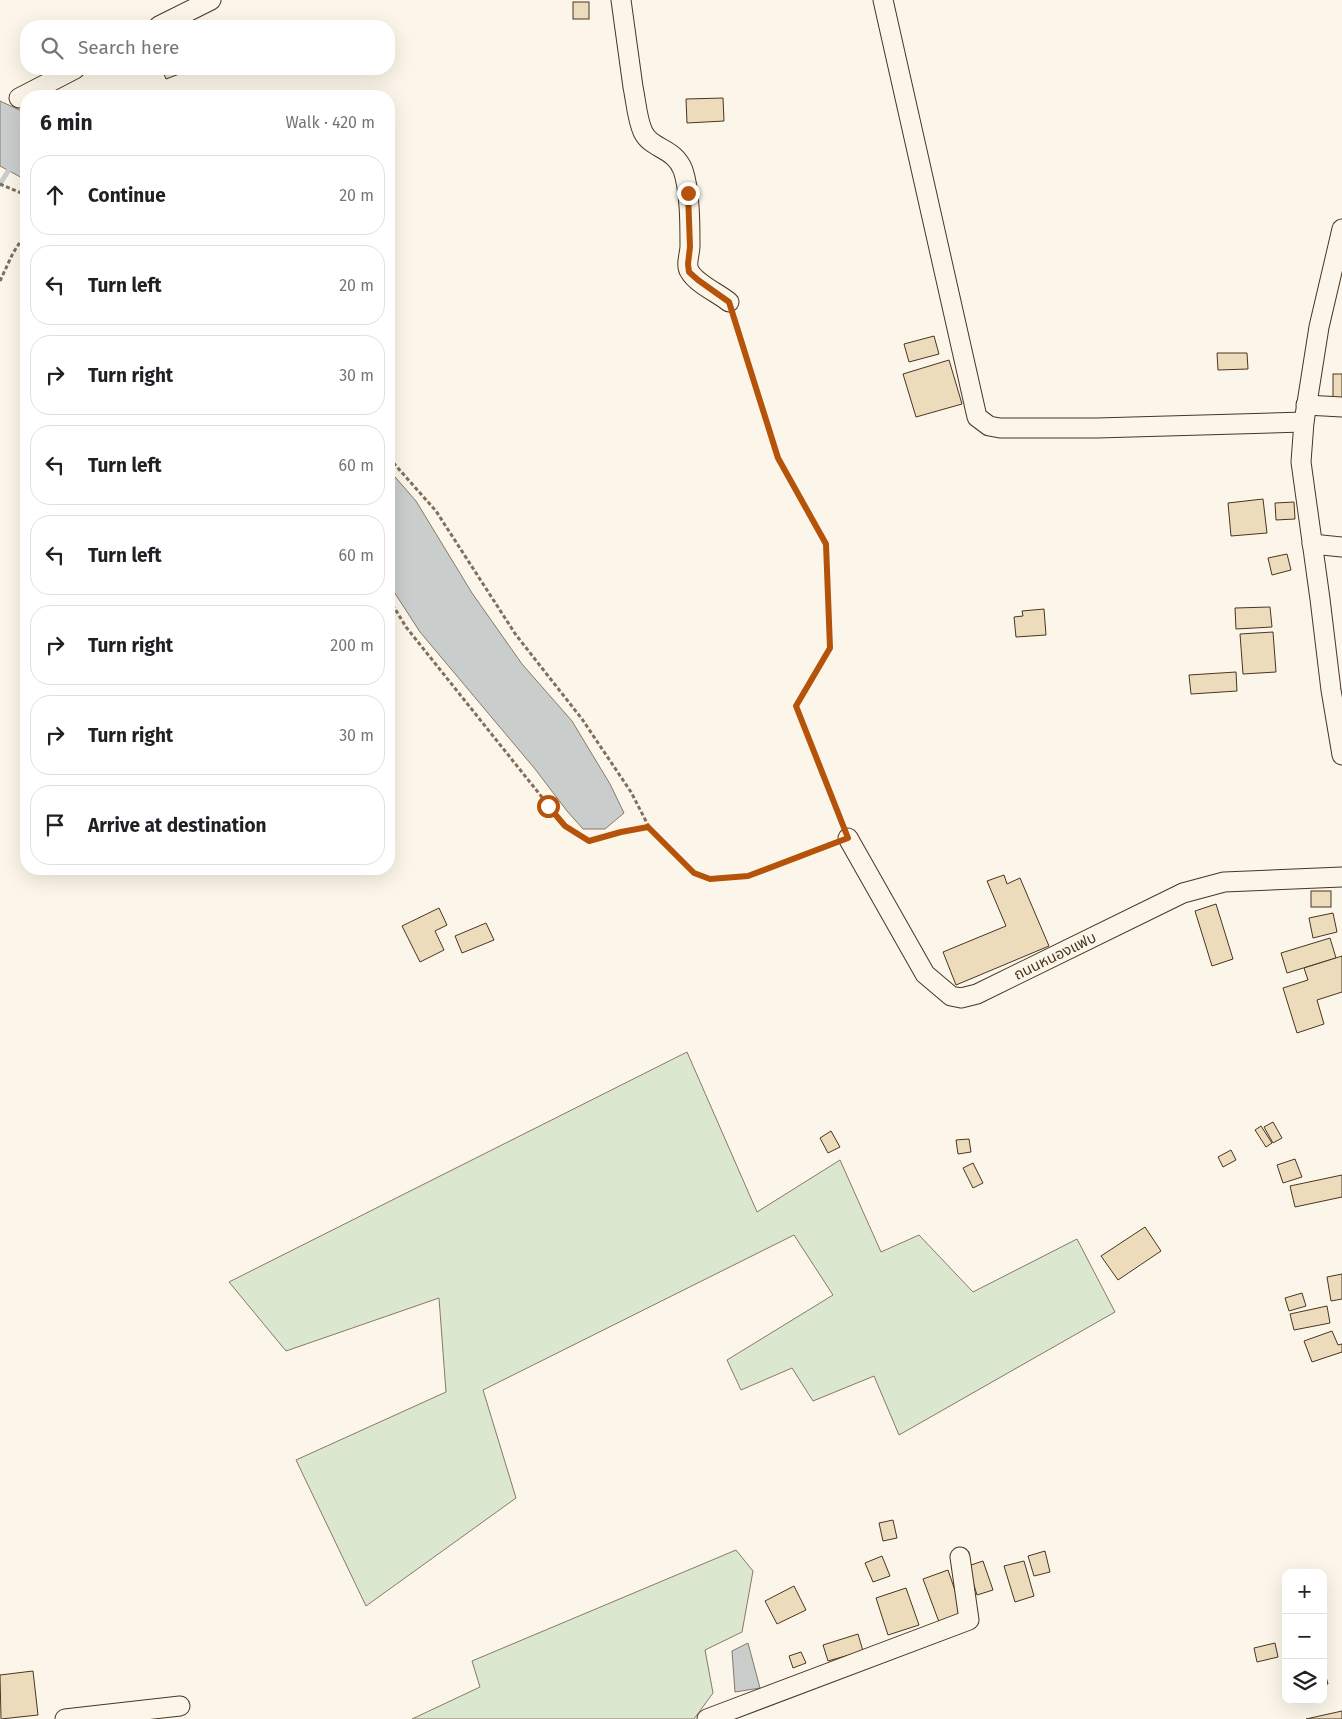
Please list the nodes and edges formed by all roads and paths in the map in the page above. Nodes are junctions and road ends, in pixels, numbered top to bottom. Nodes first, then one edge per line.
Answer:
1 (211, 0) edge
2 (621, 0) edge
3 (882, 0) edge
4 (171, 20) edge
5 (63, 75) edge
6 (34, 90) edge
7 (0, 184) edge
8 (20, 192) edge
9 (1342, 229) edge
10 (20, 242) edge
11 (0, 281) edge
12 (729, 302) joint
13 (1342, 407) edge
14 (1305, 413) junction
15 (395, 465) edge
16 (1312, 544) junction
17 (1342, 547) edge
18 (395, 609) edge
19 (1336, 690) edge
20 (1342, 755) edge
21 (648, 827) junction
22 (848, 838) junction
23 (1342, 877) edge
24 (960, 1557) dead end
25 (180, 1706) dead end
26 (65, 1719) edge
27 (707, 1719) edge

1 - 4 street
2 - 12 street
3 - 14 street
5 - 6 street
7 - 8 path
9 - 14 street
10 - 11 path
12 - 22 path
13 - 14 street
14 - 16 street
15 - 21 path
16 - 17 street
16 - 19 street
18 - 21 path
19 - 20 street
21 - 22 path
22 - 23 street, ถนนหนองแฟบ
24 - 27 street
25 - 26 street

